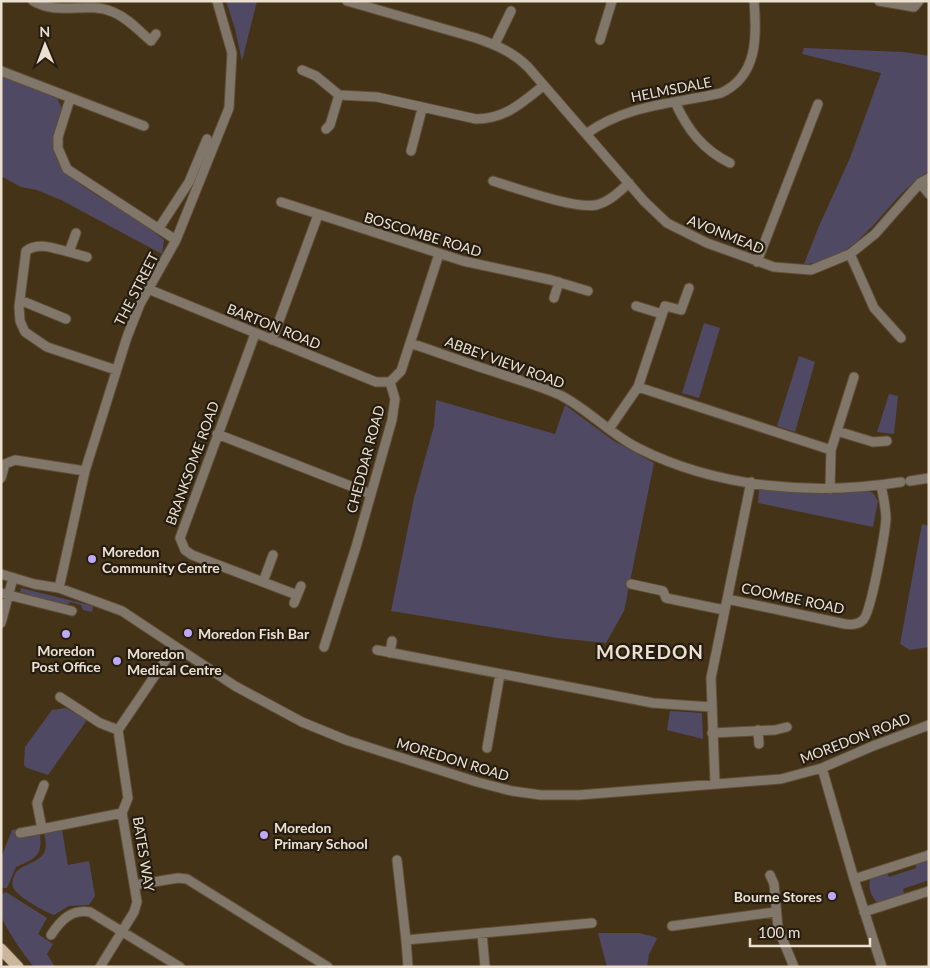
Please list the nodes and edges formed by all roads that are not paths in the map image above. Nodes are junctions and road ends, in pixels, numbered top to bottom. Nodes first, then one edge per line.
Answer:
1 (33, 1) edge
2 (217, 1) edge
3 (347, 1) edge
4 (612, 1) edge
5 (754, 1) edge
6 (879, 1) edge
7 (919, 1) edge
8 (511, 11) dead end
9 (156, 34) dead end
10 (600, 40) dead end
11 (495, 44) junction
12 (302, 70) dead end
13 (1, 71) edge
14 (544, 86) junction
15 (339, 95) junction
16 (70, 99) junction
17 (675, 102) junction
18 (818, 104) dead end
19 (422, 109) junction
20 (144, 126) dead end
21 (326, 129) dead end
22 (586, 134) junction
23 (208, 139) dead end
24 (411, 151) dead end
25 (730, 163) dead end
26 (924, 180) edge
27 (493, 181) dead end
28 (628, 183) junction
29 (929, 194) edge
30 (281, 202) dead end
31 (318, 215) junction
32 (159, 228) junction
33 (76, 233) dead end
34 (176, 240) junction
35 (69, 252) junction
36 (438, 254) junction
37 (850, 254) junction
38 (87, 257) dead end
39 (757, 262) junction
40 (559, 282) junction
41 (689, 288) dead end
42 (148, 289) junction
43 (588, 291) dead end
44 (554, 298) dead end
45 (20, 300) junction
46 (636, 306) dead end
47 (662, 314) junction
48 (66, 319) dead end
49 (255, 334) junction
50 (901, 338) dead end
51 (272, 340) junction
52 (410, 343) junction
53 (116, 370) junction
54 (854, 377) dead end
55 (390, 382) junction
56 (638, 387) junction
57 (609, 429) junction
58 (837, 431) junction
59 (217, 434) junction
60 (887, 441) dead end
61 (832, 450) junction
62 (85, 471) junction
63 (1, 478) edge
64 (929, 478) edge
65 (910, 481) dead end
66 (751, 482) junction
67 (901, 482) dead end
68 (881, 485) junction
69 (830, 489) junction
70 (371, 494) junction
71 (273, 555) dead end
72 (1, 574) edge
73 (13, 578) junction
74 (263, 582) junction
75 (632, 584) dead end
76 (301, 586) dead end
77 (59, 588) junction
78 (5, 594) edge
79 (727, 599) junction
80 (724, 610) junction
81 (72, 611) dead end
82 (1, 623) edge
83 (392, 641) dead end
84 (174, 646) junction
85 (324, 647) dead end
86 (377, 650) dead end
87 (390, 654) junction
88 (500, 674) junction
89 (60, 698) dead end
90 (711, 707) junction
91 (929, 725) edge
92 (787, 727) dead end
93 (118, 730) junction
94 (758, 730) junction
95 (712, 733) junction
96 (759, 744) dead end
97 (487, 748) dead end
98 (822, 768) junction
99 (715, 783) junction
100 (44, 785) dead end
101 (122, 813) junction
102 (42, 829) junction
103 (20, 833) dead end
104 (929, 854) edge
105 (397, 860) dead end
106 (770, 875) dead end
107 (854, 879) junction
108 (136, 885) junction
109 (929, 891) edge
110 (775, 912) junction
111 (864, 912) junction
112 (592, 923) dead end
113 (672, 926) dead end
114 (123, 931) junction
115 (482, 933) junction
116 (51, 935) dead end
117 (406, 940) junction
118 (1, 949) edge
119 (102, 964) edge
120 (18, 967) edge
121 (112, 967) edge
122 (180, 967) edge
123 (328, 967) edge
124 (408, 967) edge
125 (485, 967) edge
126 (794, 967) edge
127 (882, 967) edge

1 - 9 street
2 - 34 street, THE STREET
3 - 11 street, AVONMEAD
4 - 10 street
5 - 17 street, HELMSDALE
6 - 7 street
8 - 11 street
11 - 14 street, AVONMEAD
12 - 15 street
13 - 16 street
14 - 19 street
14 - 22 street, AVONMEAD
15 - 19 street
15 - 21 street
16 - 20 street
16 - 32 street
17 - 22 street, HELMSDALE
17 - 25 street
18 - 39 street
19 - 24 street
22 - 28 street, AVONMEAD
23 - 32 street
26 - 29 street
26 - 37 street, AVONMEAD
27 - 28 street
28 - 39 street, AVONMEAD
30 - 31 street, BOSCOMBE ROAD
31 - 36 street, BOSCOMBE ROAD
31 - 51 street
32 - 34 street
33 - 35 street
34 - 42 street, THE STREET
35 - 38 street
35 - 45 street
36 - 40 street, BOSCOMBE ROAD
36 - 52 street
37 - 39 street, AVONMEAD
37 - 50 street
40 - 43 street, BOSCOMBE ROAD
40 - 44 street
41 - 47 street
42 - 49 street, BARTON ROAD
42 - 53 street, THE STREET
45 - 48 street
45 - 53 street
46 - 47 street
47 - 56 street
49 - 51 street, BARTON ROAD
49 - 59 street, BRANKSOME ROAD
51 - 55 street, BARTON ROAD
52 - 55 street
52 - 57 street, ABBEY VIEW ROAD
53 - 62 street, THE STREET
54 - 58 street
55 - 70 street, CHEDDAR ROAD
56 - 57 street
56 - 61 street
57 - 66 street, ABBEY VIEW ROAD
58 - 60 street
58 - 61 street
59 - 70 street
59 - 74 street, BRANKSOME ROAD
61 - 69 street
62 - 63 street
62 - 77 street, THE STREET
64 - 65 street
66 - 69 street, ABBEY VIEW ROAD
66 - 79 street
67 - 68 street, ABBEY VIEW ROAD
68 - 69 street, ABBEY VIEW ROAD
68 - 79 street, COOMBE ROAD
70 - 85 street, CHEDDAR ROAD
71 - 74 street
72 - 73 street, MOREDON ROAD
73 - 77 street, MOREDON ROAD
73 - 78 street
74 - 76 street, BRANKSOME ROAD
75 - 80 street
77 - 84 street, MOREDON ROAD
78 - 81 street
78 - 82 street
79 - 80 street
80 - 90 street
83 - 87 street
84 - 93 street
84 - 99 street, MOREDON ROAD
86 - 87 street
87 - 88 street
88 - 90 street
88 - 97 street
89 - 93 street
90 - 95 street
91 - 98 street, MOREDON ROAD
92 - 94 street
93 - 101 street, BATES WAY
94 - 95 street
94 - 96 street
95 - 99 street
98 - 99 street, MOREDON ROAD
98 - 107 street
100 - 102 street
101 - 102 street
101 - 108 street, BATES WAY
102 - 103 street
104 - 107 street
105 - 117 street
106 - 110 street
107 - 111 street
108 - 114 street, BATES WAY
108 - 123 street
109 - 111 street
110 - 113 street
110 - 126 street
111 - 127 street
112 - 115 street
114 - 116 street
114 - 119 street, BATES WAY
114 - 122 street
115 - 117 street
115 - 125 street
117 - 124 street
118 - 120 main road
119 - 121 street

